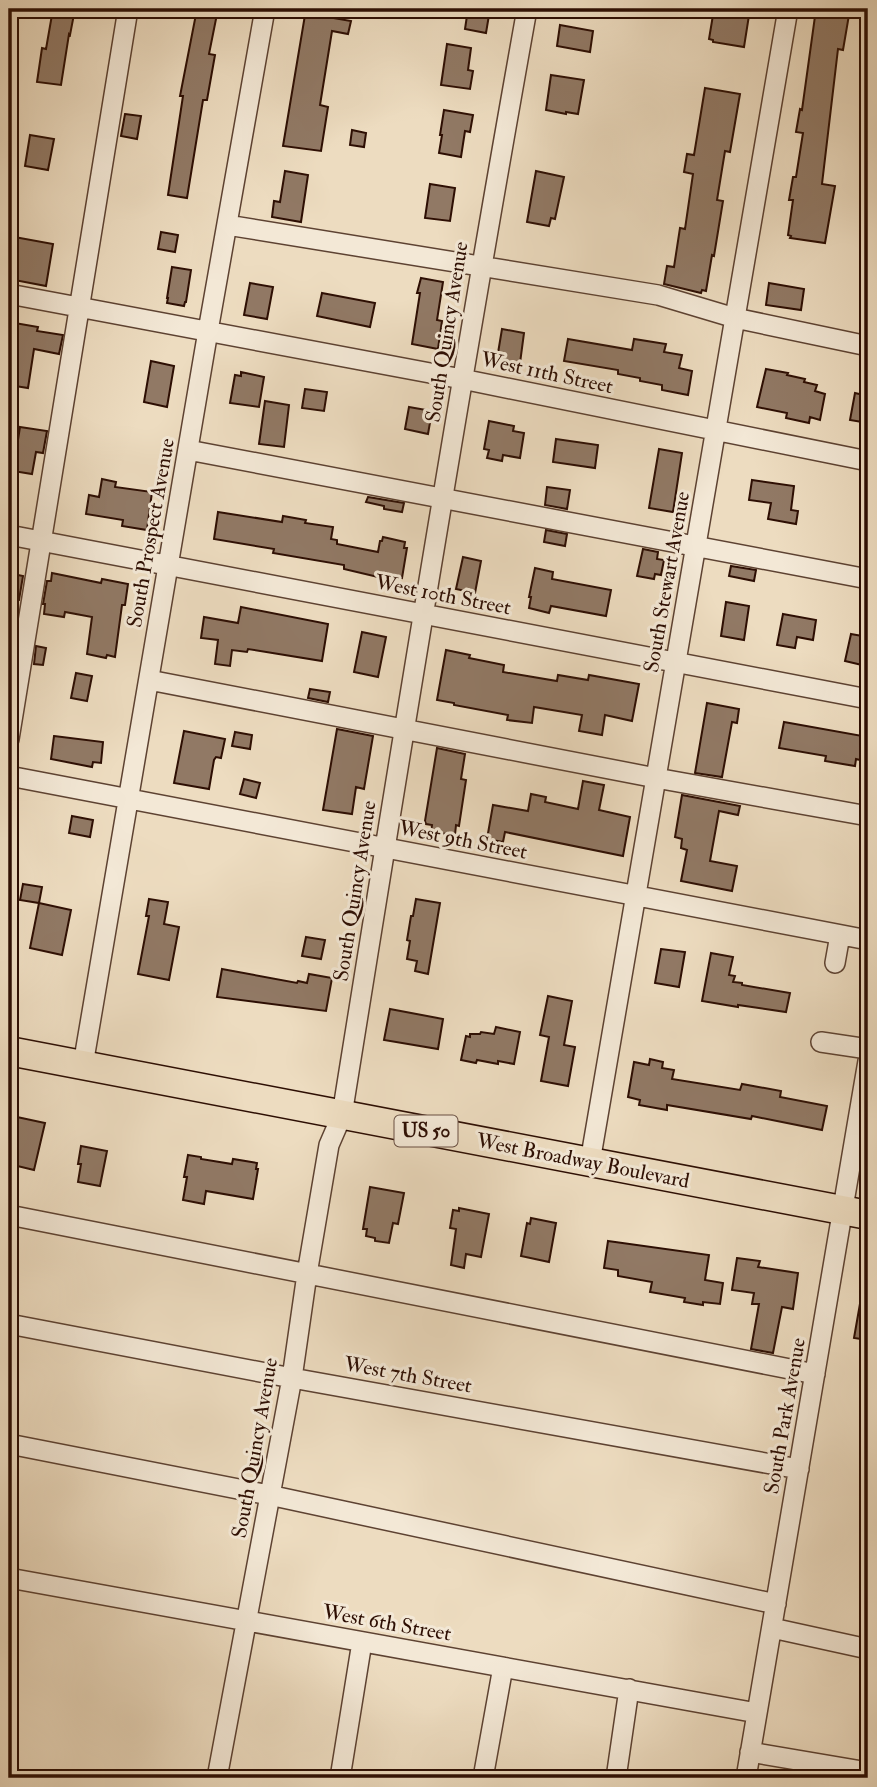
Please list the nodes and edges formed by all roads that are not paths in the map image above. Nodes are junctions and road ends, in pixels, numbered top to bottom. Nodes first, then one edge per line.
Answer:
1 (128, 9) edge
2 (265, 9) edge
3 (527, 9) edge
4 (788, 9) edge
5 (227, 225) junction
6 (481, 267) junction
7 (9, 294) edge
8 (79, 307) junction
9 (735, 318) junction
10 (208, 331) junction
11 (868, 346) edge
12 (462, 379) junction
13 (716, 432) junction
14 (188, 450) junction
15 (868, 461) edge
16 (443, 499) junction
17 (9, 536) edge
18 (40, 541) junction
19 (696, 547) junction
20 (168, 566) junction
21 (868, 579) edge
22 (423, 614) junction
23 (676, 663) junction
24 (149, 680) junction
25 (868, 699) edge
26 (404, 729) junction
27 (9, 739) edge
28 (9, 776) edge
29 (656, 778) junction
30 (129, 799) junction
31 (868, 816) edge
32 (385, 848) junction
33 (636, 896) junction
34 (840, 935) junction
35 (868, 940) edge
36 (835, 963) dead end
37 (821, 1042) dead end
38 (868, 1049) edge
39 (9, 1051) edge
40 (868, 1061) edge
41 (83, 1065) junction
42 (342, 1115) junction
43 (590, 1162) junction
44 (856, 1213) edge
45 (9, 1215) edge
46 (307, 1274) junction
47 (9, 1324) edge
48 (815, 1374) junction
49 (292, 1378) junction
50 (9, 1444) edge
51 (799, 1469) junction
52 (269, 1495) junction
53 (9, 1578) edge
54 (776, 1604) junction
55 (246, 1621) junction
56 (772, 1628) junction
57 (362, 1642) junction
58 (868, 1649) edge
59 (503, 1667) junction
60 (629, 1689) junction
61 (757, 1713) junction
62 (750, 1752) junction
63 (868, 1772) edge
64 (217, 1778) edge
65 (340, 1778) edge
66 (483, 1778) edge
67 (616, 1778) edge
68 (746, 1778) edge

1 - 8 street
2 - 5 street, South Prospect Avenue
3 - 6 street, South Quincy Avenue
4 - 9 street, South Stewart Avenue
5 - 6 street
5 - 10 street, South Prospect Avenue
6 - 9 street
6 - 12 street, South Quincy Avenue
7 - 8 street, West 11th Street
8 - 10 street, West 11th Street
8 - 18 street
9 - 11 street
9 - 13 street, South Stewart Avenue
10 - 12 street, West 11th Street
10 - 14 street, South Prospect Avenue
12 - 13 street, West 11th Street
12 - 16 street, South Quincy Avenue
13 - 15 street, West 11th Street
13 - 19 street, South Stewart Avenue
14 - 16 street
14 - 20 street, South Prospect Avenue
16 - 19 street
16 - 22 street, South Quincy Avenue
17 - 18 street, West 10th Street
18 - 20 street, West 10th Street
18 - 27 street
19 - 21 street
19 - 23 street, South Stewart Avenue
20 - 22 street, West 10th Street
20 - 24 street, South Prospect Avenue
22 - 23 street, West 10th Street
22 - 26 street, South Quincy Avenue
23 - 25 street, West 10th Street
23 - 29 street, South Stewart Avenue
24 - 26 street
24 - 30 street, South Prospect Avenue
26 - 29 street
26 - 32 street, South Quincy Avenue
28 - 30 street, West 9th Street
29 - 31 street
29 - 33 street, South Stewart Avenue
30 - 32 street, West 9th Street
30 - 41 street, South Prospect Avenue
32 - 33 street, West 9th Street
32 - 42 street, South Quincy Avenue
33 - 34 street, West 9th Street
33 - 43 street, South Stewart Avenue
34 - 35 street, West 9th Street
34 - 36 street
37 - 38 street
39 - 41 highway, West Broadway Boulevard / US 50
40 - 44 street, South Park Avenue
41 - 42 highway, West Broadway Boulevard / US 50
42 - 43 highway, West Broadway Boulevard / US 50
42 - 46 street, South Quincy Avenue
43 - 44 highway, West Broadway Boulevard / US 50
44 - 48 street, South Park Avenue
45 - 46 street
46 - 48 street
46 - 49 street, South Quincy Avenue
47 - 49 street, West 7th Street
48 - 51 street, South Park Avenue
49 - 51 street, West 7th Street
49 - 52 street, South Quincy Avenue
50 - 52 street
51 - 54 street, South Park Avenue
52 - 54 street
52 - 55 street, South Quincy Avenue
53 - 55 street, West 6th Street
54 - 56 street, South Park Avenue
55 - 57 street, West 6th Street
55 - 64 street, South Quincy Avenue
56 - 58 street
56 - 61 street, South Park Avenue
57 - 59 street, West 6th Street
57 - 65 street
59 - 60 street, West 6th Street
59 - 66 street
60 - 61 street, West 6th Street
60 - 67 street
61 - 62 street, South Park Avenue
62 - 63 street
62 - 68 street, South Park Avenue

